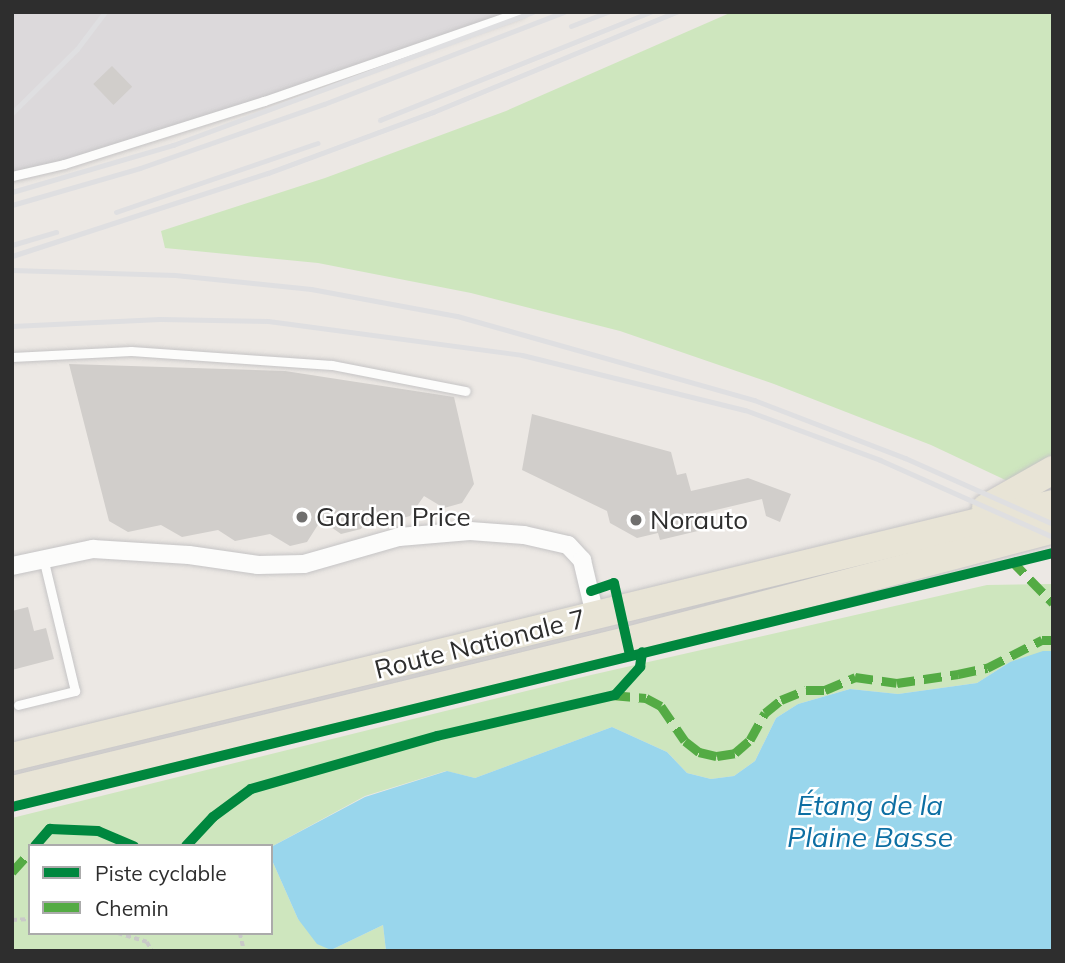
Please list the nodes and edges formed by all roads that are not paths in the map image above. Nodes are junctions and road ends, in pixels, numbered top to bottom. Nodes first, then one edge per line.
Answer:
1 (520, 12) edge
2 (12, 176) edge
3 (12, 356) edge
4 (466, 391) dead end
5 (1053, 470) edge
6 (1053, 504) edge
7 (950, 526) junction
8 (1053, 529) edge
9 (1053, 542) edge
10 (980, 551) junction
11 (43, 558) junction
12 (12, 566) edge
13 (595, 615) junction
14 (18, 705) dead end
15 (12, 757) edge
16 (12, 790) edge

1 - 2 lane
3 - 4 lane
5 - 7 main road
6 - 7 main road, Route Nationale 7
7 - 13 main road, Route Nationale 7
8 - 10 main road, Route Nationale 7
9 - 10 main road
10 - 16 main road, Route Nationale 7
11 - 12 street
11 - 13 street
11 - 14 lane
13 - 15 main road, Route Nationale 7

